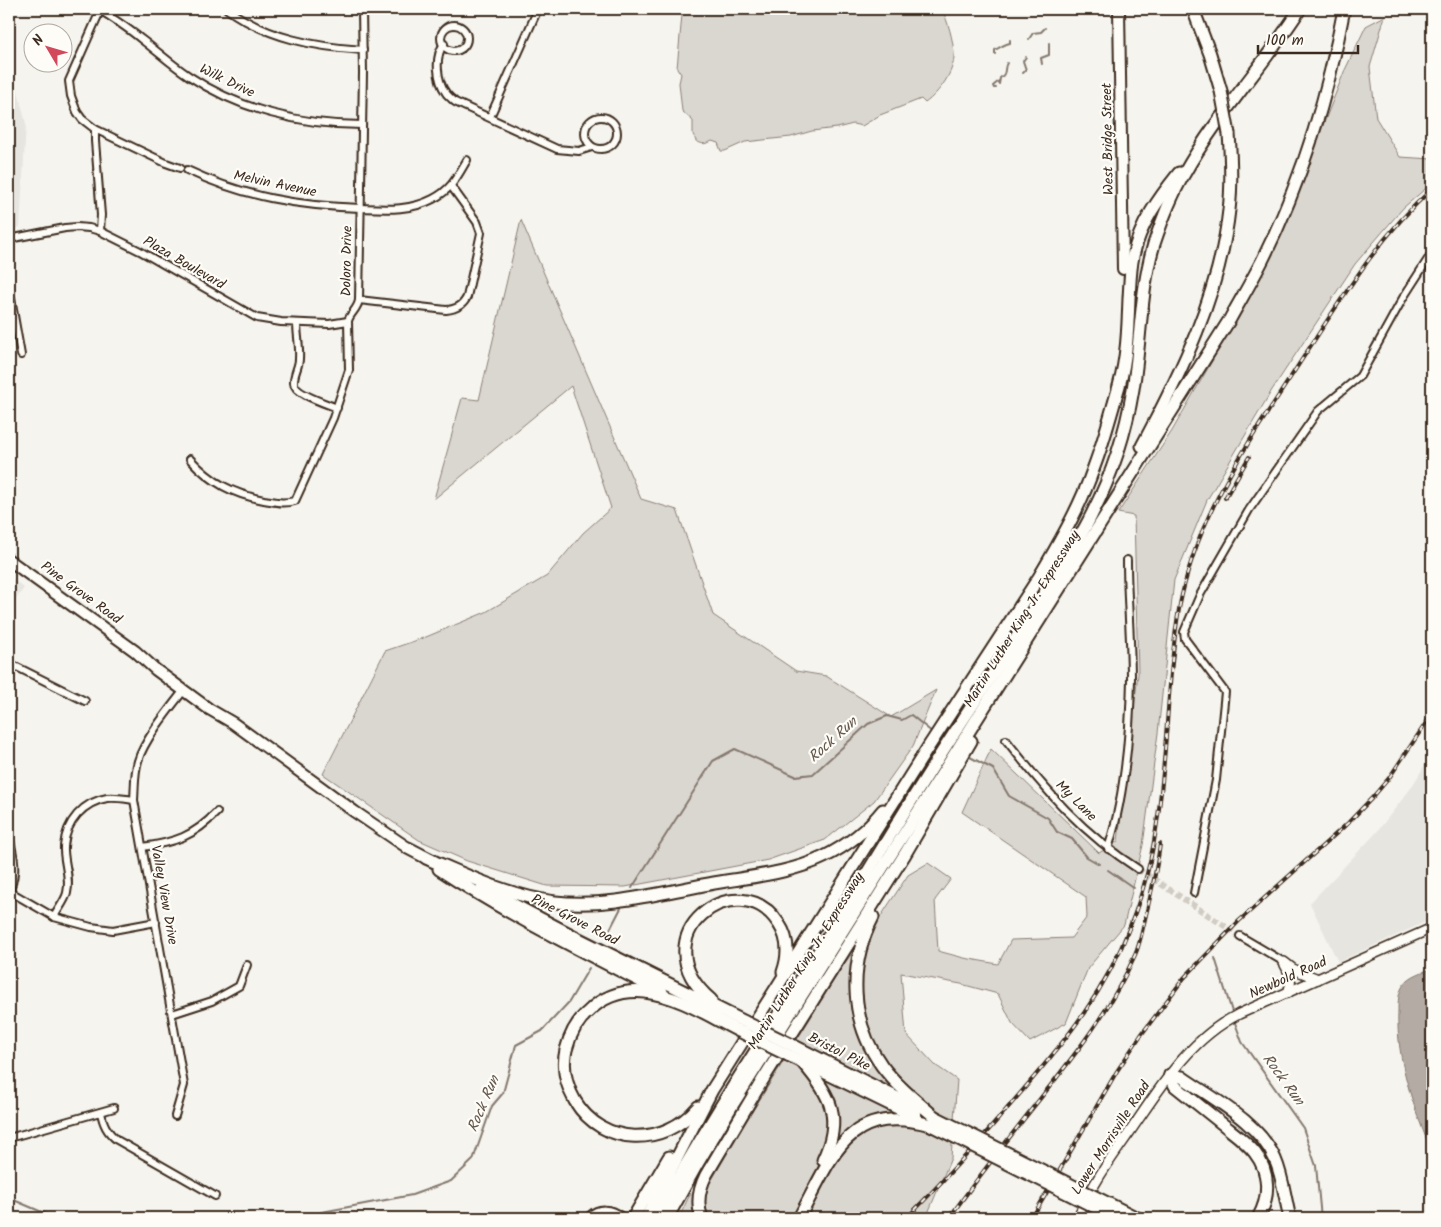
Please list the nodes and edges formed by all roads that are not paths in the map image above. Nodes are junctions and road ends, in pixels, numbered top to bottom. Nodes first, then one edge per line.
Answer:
1 (227, 9) edge
2 (362, 9) edge
3 (538, 9) edge
4 (1120, 9) edge
5 (1193, 9) edge
6 (1300, 9) edge
7 (1344, 9) edge
8 (100, 10) edge
9 (444, 44) junction
10 (363, 50) junction
11 (490, 117) junction
12 (362, 125) junction
13 (95, 130) junction
14 (1212, 130) junction
15 (592, 147) junction
16 (468, 160) dead end
17 (451, 186) junction
18 (361, 208) junction
19 (100, 231) junction
20 (9, 239) edge
21 (1432, 253) edge
22 (1123, 270) joint
23 (9, 287) edge
24 (359, 300) junction
25 (348, 321) junction
26 (297, 323) junction
27 (1219, 338) junction
28 (21, 355) dead end
29 (337, 408) junction
30 (1110, 416) junction
31 (190, 459) dead end
32 (1123, 486) junction
33 (9, 560) edge
34 (1127, 560) dead end
35 (135, 651) junction
36 (9, 663) edge
37 (184, 690) junction
38 (85, 701) dead end
39 (233, 723) junction
40 (957, 733) junction
41 (1006, 740) dead end
42 (945, 759) junction
43 (911, 776) junction
44 (134, 800) junction
45 (217, 812) dead end
46 (9, 837) edge
47 (142, 847) junction
48 (408, 848) junction
49 (1108, 849) junction
50 (905, 854) junction
51 (426, 858) junction
52 (1138, 869) tunnel mouth
53 (9, 891) edge
54 (1194, 893) dead end
55 (54, 917) junction
56 (156, 922) junction
57 (1432, 928) edge
58 (1240, 936) tunnel mouth
59 (1284, 962) junction
60 (247, 965) dead end
61 (1318, 979) junction
62 (778, 986) junction
63 (1288, 993) junction
64 (677, 999) junction
65 (172, 1014) junction
66 (731, 1015) junction
67 (742, 1026) junction
68 (791, 1051) junction
69 (803, 1063) junction
70 (1170, 1075) junction
71 (712, 1090) junction
72 (114, 1108) dead end
73 (100, 1112) junction
74 (175, 1116) dead end
75 (696, 1119) junction
76 (933, 1121) junction
77 (9, 1138) edge
78 (215, 1196) dead end
79 (1113, 1213) edge
80 (590, 1218) edge
81 (620, 1218) edge
82 (633, 1218) edge
83 (646, 1218) edge
84 (656, 1218) edge
85 (667, 1218) edge
86 (702, 1218) edge
87 (793, 1218) edge
88 (799, 1218) edge
89 (1078, 1218) edge
90 (1137, 1218) edge
91 (1258, 1218) edge
92 (1290, 1218) edge

1 - 10 street
2 - 10 street, Doloro Drive
3 - 11 street
4 - 22 main road, West Bridge Street
5 - 32 highway, bridge
6 - 14 highway, Martin Luther King Jr. Expressway
7 - 27 highway, Martin Luther King Jr. Expressway
8 - 12 street, Wilk Drive
8 - 13 street, Melvin Avenue
9 - 9 street
9 - 11 street
10 - 12 street, Doloro Drive
11 - 15 street
12 - 18 street, Doloro Drive
13 - 18 street, Melvin Avenue
13 - 19 street
14 - 30 highway
14 - 40 highway, Martin Luther King Jr. Expressway
15 - 15 street
16 - 17 street
17 - 18 street, Melvin Avenue
17 - 24 street
18 - 24 street, Doloro Drive
19 - 20 street, Plaza Boulevard
19 - 26 street, Plaza Boulevard
21 - 54 street
22 - 30 highway
23 - 28 street
24 - 25 street, Doloro Drive
25 - 26 street, Plaza Boulevard
25 - 29 street, Doloro Drive
26 - 29 street
27 - 32 highway, Martin Luther King Jr. Expressway
27 - 40 highway
29 - 31 street, Doloro Drive
30 - 40 highway
32 - 40 highway, Martin Luther King Jr. Expressway
33 - 35 main road, Pine Grove Road
34 - 49 street
35 - 37 main road, Pine Grove Road
35 - 39 main road, Pine Grove Road
36 - 38 street
37 - 39 main road, Pine Grove Road
37 - 44 street, Valley View Drive
39 - 48 main road, Pine Grove Road
40 - 42 highway
40 - 42 highway
40 - 43 highway
41 - 49 street, My Lane
42 - 50 highway
42 - 84 highway, Martin Luther King Jr. Expressway
42 - 85 highway, Martin Luther King Jr. Expressway
43 - 51 highway
43 - 62 highway
44 - 47 street, Valley View Drive
44 - 55 street
45 - 47 street
46 - 53 street
47 - 56 street, Valley View Drive
48 - 51 highway, Pine Grove Road
48 - 64 highway, Pine Grove Road
49 - 52 street, My Lane
50 - 76 highway
50 - 86 highway
51 - 66 highway, Pine Grove Road
53 - 55 street
55 - 56 street
56 - 65 street, Valley View Drive
57 - 61 main road, Newbold Road
58 - 59 street
59 - 61 main road
59 - 63 main road
60 - 65 street
61 - 63 main road, Newbold Road
62 - 66 highway
62 - 71 highway
63 - 70 main road, Newbold Road
64 - 67 highway
64 - 71 highway
65 - 74 street, Valley View Drive
66 - 67 highway, Bristol Pike
67 - 68 highway, Bristol Pike, bridge
68 - 69 highway
68 - 76 highway, Bristol Pike
69 - 76 highway
69 - 87 highway
70 - 89 main road, Lower Morrisville Road
70 - 91 highway
70 - 92 highway
71 - 75 highway
72 - 73 street
73 - 77 street
73 - 78 street
75 - 82 highway
75 - 83 highway
76 - 79 highway, bridge
76 - 88 highway
79 - 90 highway
80 - 81 main road

